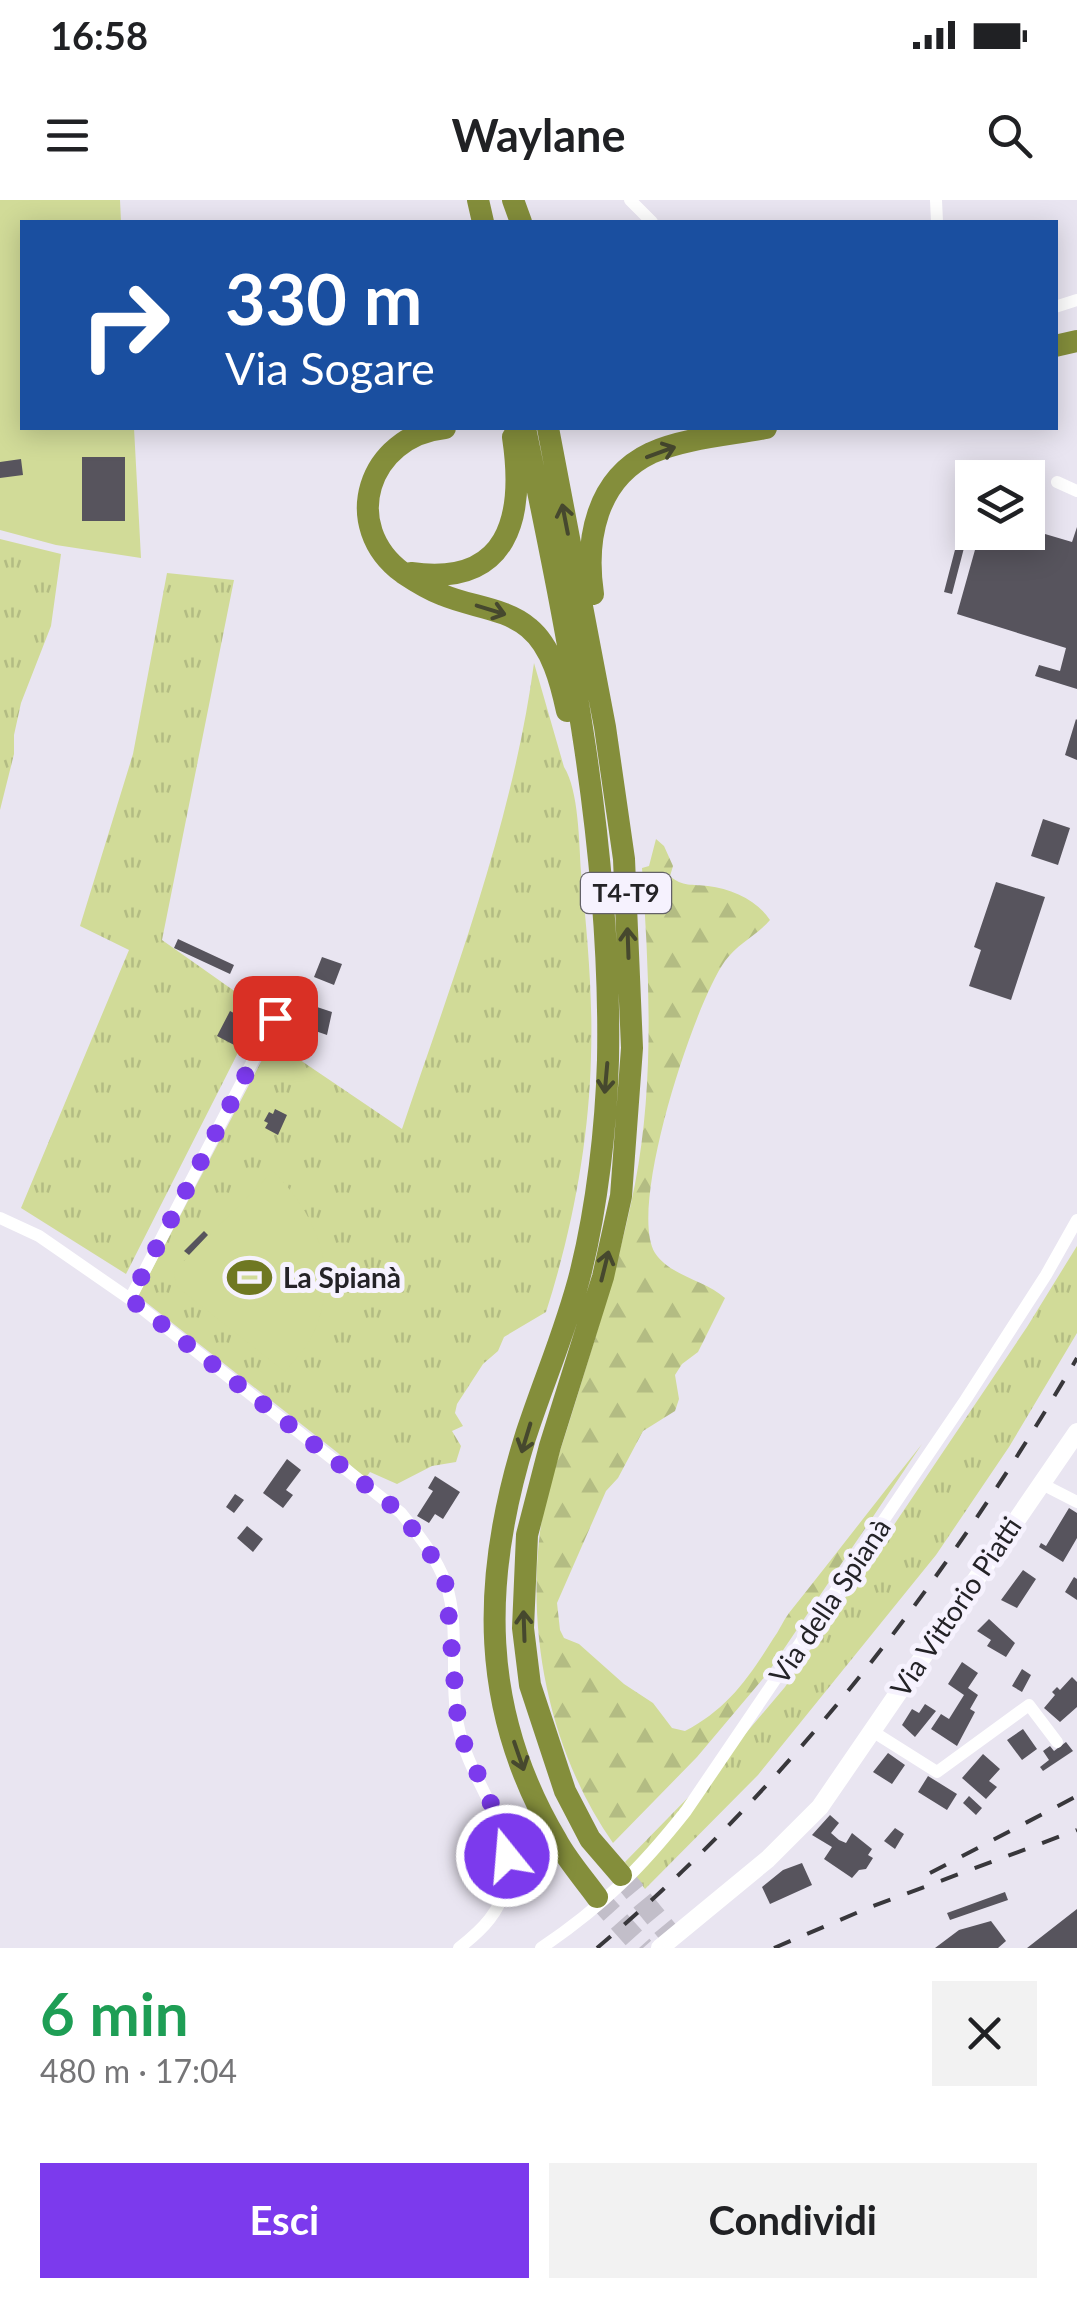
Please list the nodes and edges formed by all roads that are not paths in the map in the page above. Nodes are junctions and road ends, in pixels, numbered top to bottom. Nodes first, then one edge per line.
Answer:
1 (630, 200) edge
2 (650, 220) edge
3 (438, 430) edge
4 (511, 430) edge
5 (525, 430) edge
6 (548, 430) edge
7 (757, 430) edge
8 (1058, 482) dead end
9 (1077, 491) edge
10 (402, 572) junction
11 (605, 727) junction
12 (606, 976) junction
13 (275, 1018) dead end
14 (0, 1218) edge
15 (1077, 1220) edge
16 (130, 1299) junction
17 (1077, 1432) edge
18 (1040, 1483) junction
19 (1077, 1502) edge
20 (872, 1731) junction
21 (1056, 1742) dead end
22 (620, 1875) tunnel mouth
23 (597, 1897) tunnel mouth
24 (460, 1948) edge
25 (541, 1948) edge
26 (660, 1948) edge

1 - 2 street
3 - 10 highway, T4-T9
4 - 10 highway
5 - 12 highway, T4-T9
11 -> 6 highway, T4-T9
11 -> 7 highway, T4-T9
8 - 9 street
10 -> 12 highway, T4-T9
22 -> 11 highway, T4-T9
12 -> 23 highway, T4-T9
13 - 16 street
14 - 16 street
15 - 25 street, Via della Spianà
16 - 24 street
17 - 18 street, Via Vittorio Piatti
18 - 19 street
18 - 20 street, Via Vittorio Piatti
20 - 21 street
20 - 26 street, Via Vittorio Piatti

